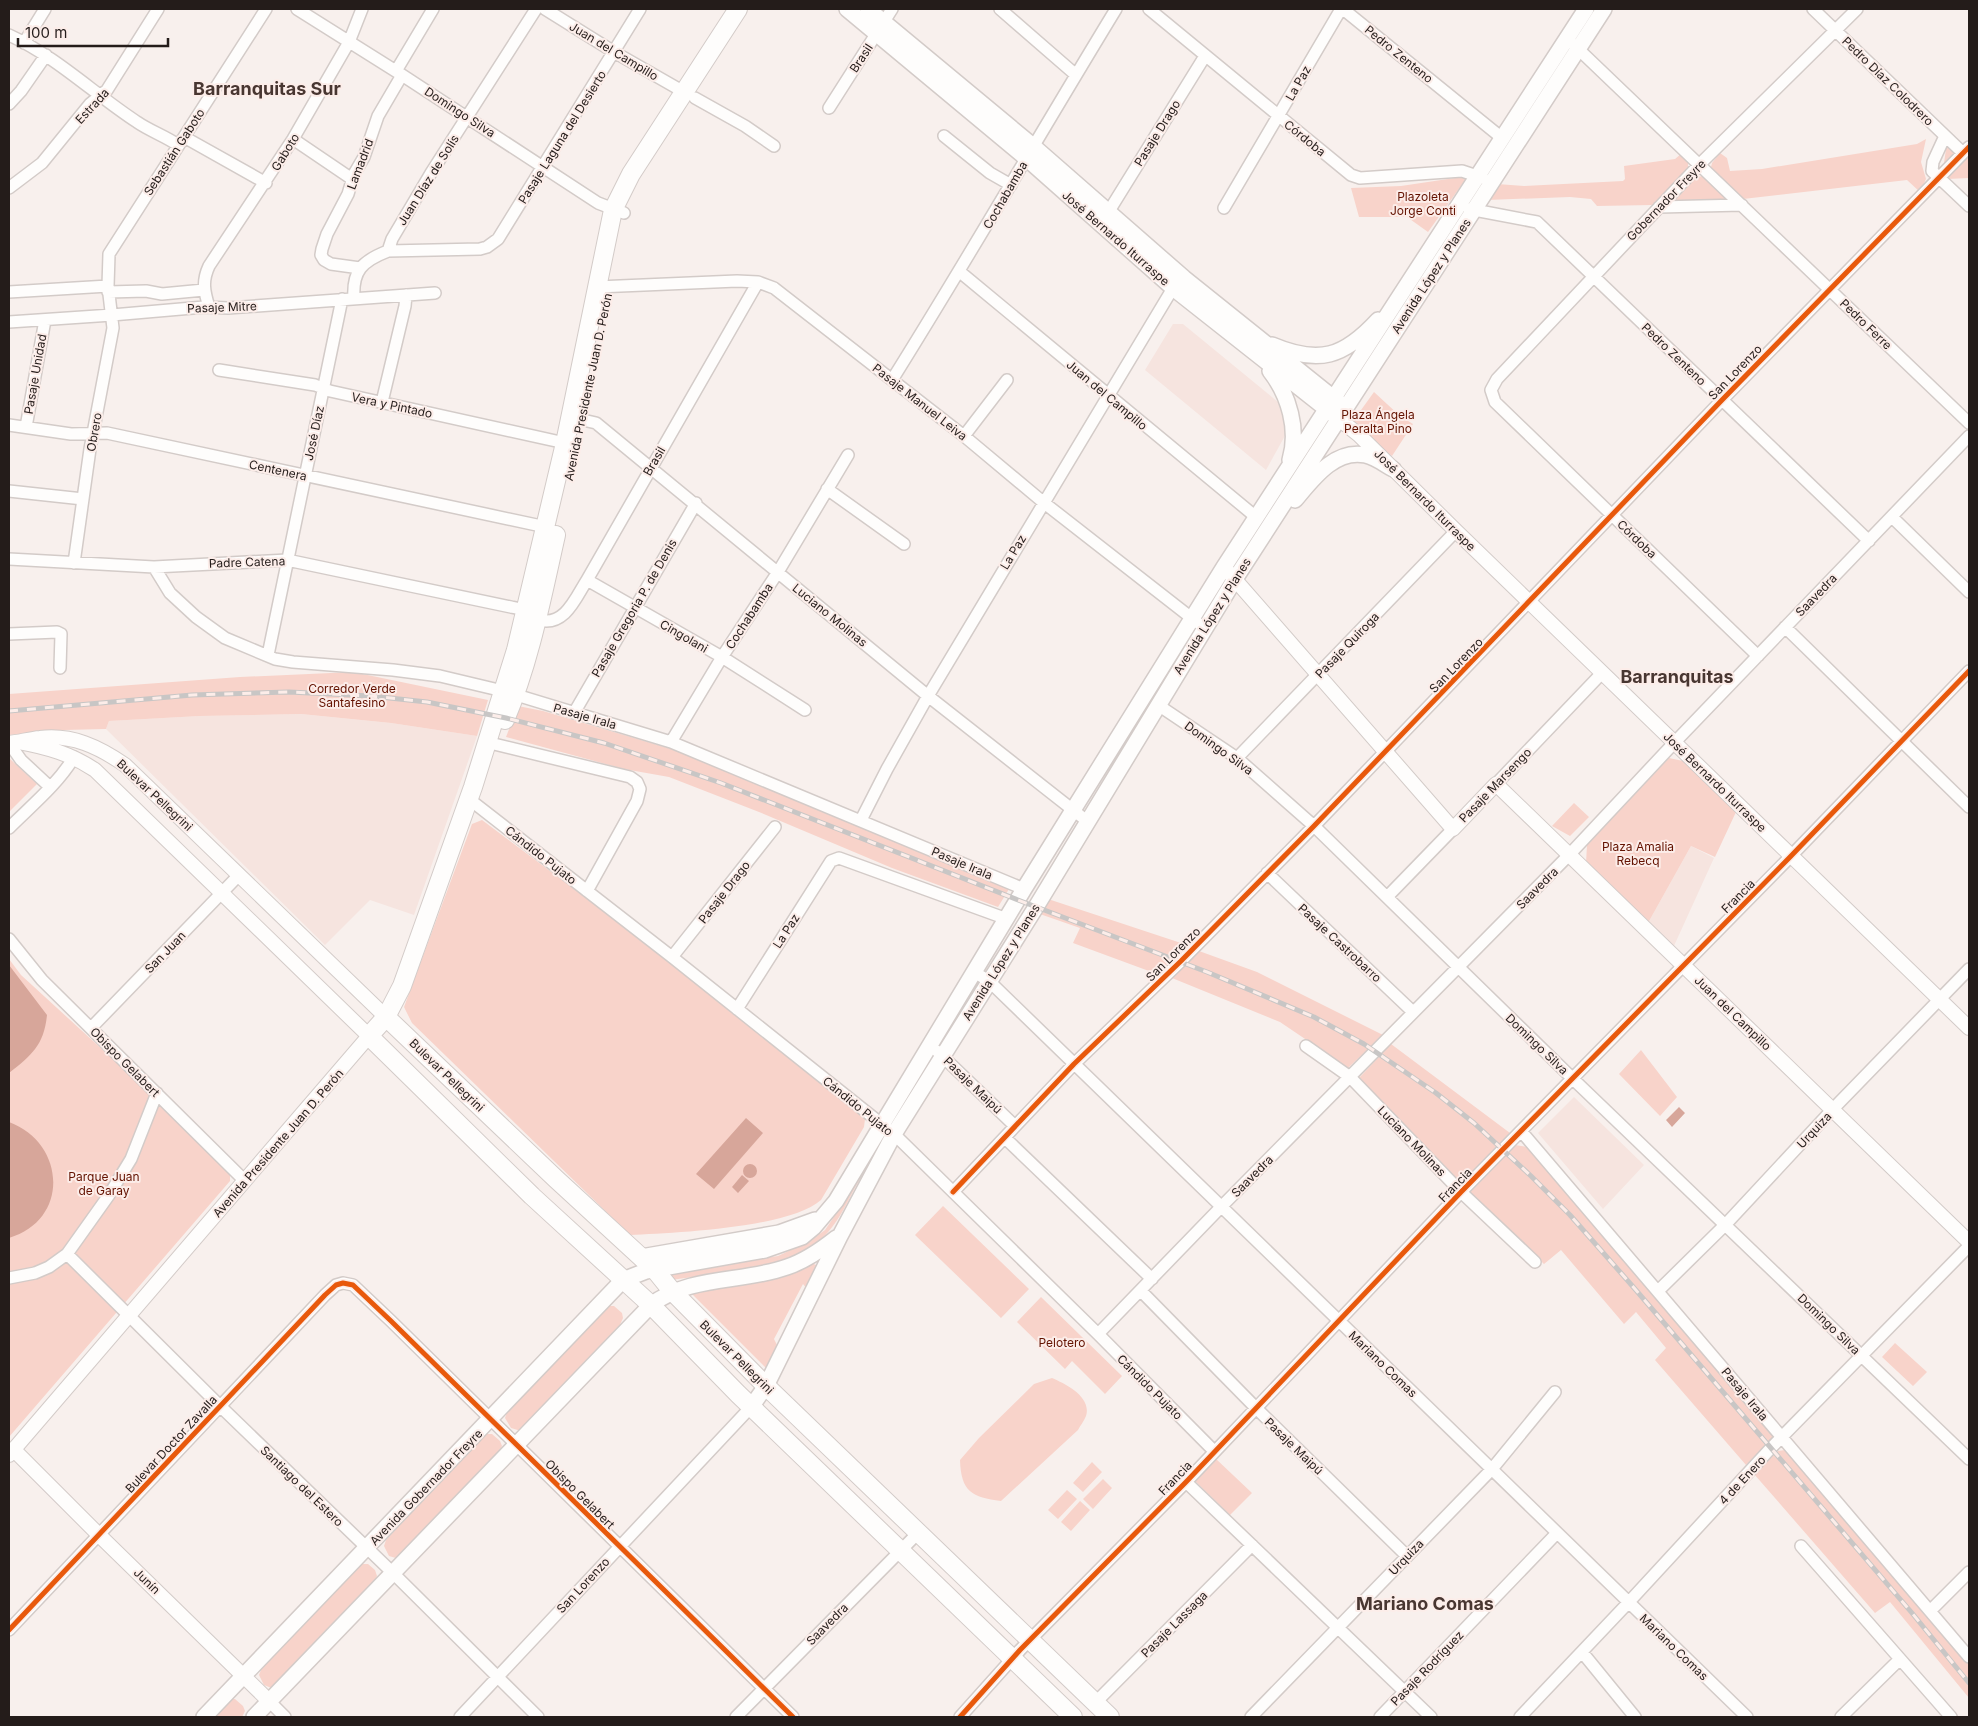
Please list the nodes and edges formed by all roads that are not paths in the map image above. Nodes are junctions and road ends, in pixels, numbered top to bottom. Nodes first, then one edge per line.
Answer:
1 (45, 9) edge
2 (158, 9) edge
3 (266, 9) edge
4 (296, 9) edge
5 (362, 9) edge
6 (433, 9) edge
7 (536, 9) edge
8 (545, 9) edge
9 (640, 9) edge
10 (738, 9) edge
11 (751, 9) edge
12 (847, 9) edge
13 (868, 9) edge
14 (892, 9) edge
15 (1000, 9) edge
16 (1116, 9) edge
17 (1148, 9) edge
18 (1342, 9) edge
19 (1813, 9) edge
20 (1857, 9) edge
21 (1591, 11) edge
22 (880, 28) junction
23 (1836, 30) junction
24 (9, 36) edge
25 (24, 42) junction
26 (349, 42) junction
27 (1573, 44) junction
28 (614, 52) junction
29 (46, 55) junction
30 (1205, 56) junction
31 (399, 72) junction
32 (1076, 75) junction
33 (690, 95) junction
34 (101, 96) junction
35 (9, 104) edge
36 (829, 108) dead end
37 (1278, 116) junction
38 (467, 117) junction
39 (944, 136) dead end
40 (1945, 136) junction
41 (1502, 138) junction
42 (293, 139) junction
43 (181, 141) junction
44 (774, 146) dead end
45 (1966, 150) edge
46 (1030, 152) junction
47 (1700, 164) junction
48 (543, 168) junction
49 (1939, 178) junction
50 (352, 179) junction
51 (1484, 179) junction
52 (266, 183) junction
53 (1010, 185) junction
54 (9, 188) edge
55 (1742, 205) junction
56 (1969, 206) edge
57 (1659, 207) junction
58 (1224, 208) dead end
59 (1457, 208) junction
60 (1474, 210) junction
61 (618, 211) junction
62 (1109, 211) junction
63 (388, 251) junction
64 (360, 268) junction
65 (960, 272) junction
66 (1594, 277) junction
67 (758, 282) junction
68 (603, 288) junction
69 (1173, 288) junction
70 (1830, 289) junction
71 (204, 290) junction
72 (1403, 290) junction
73 (9, 292) edge
74 (108, 293) junction
75 (435, 293) dead end
76 (406, 295) junction
77 (342, 299) junction
78 (354, 299) junction
79 (209, 307) junction
80 (112, 315) junction
81 (45, 320) junction
82 (9, 322) edge
83 (1246, 337) junction
84 (219, 370) dead end
85 (892, 380) junction
86 (1007, 380) dead end
87 (323, 388) junction
88 (1108, 396) junction
89 (1722, 400) junction
90 (382, 402) junction
91 (1495, 402) joint
92 (1330, 404) junction
93 (1342, 413) junction
94 (576, 418) junction
95 (1969, 423) edge
96 (9, 425) edge
97 (26, 427) junction
98 (93, 434) junction
99 (964, 436) junction
100 (1969, 436) edge
101 (565, 443) junction
102 (848, 455) dead end
103 (651, 467) junction
104 (1393, 469) junction
105 (1286, 472) junction
106 (305, 475) junction
107 (827, 490) junction
108 (9, 491) edge
109 (83, 499) junction
110 (1043, 502) junction
111 (696, 503) junction
112 (1612, 515) junction
113 (1256, 517) junction
114 (1892, 518) junction
115 (546, 528) junction
116 (1456, 531) junction
117 (1869, 541) junction
118 (904, 544) dead end
119 (1254, 549) junction
120 (9, 559) edge
121 (287, 560) junction
122 (74, 563) junction
123 (154, 567) junction
124 (1224, 567) junction
125 (778, 572) junction
126 (1235, 579) junction
127 (587, 580) junction
128 (1969, 592) edge
129 (1530, 602) junction
130 (634, 607) junction
131 (532, 615) junction
132 (1192, 619) junction
133 (1785, 627) junction
134 (1205, 628) junction
135 (9, 634) edge
136 (268, 655) junction
137 (1758, 656) junction
138 (722, 657) junction
139 (60, 668) dead end
140 (1969, 671) edge
141 (1602, 674) junction
142 (1319, 675) junction
143 (509, 694) junction
144 (928, 696) junction
145 (1158, 705) junction
146 (805, 710) dead end
147 (574, 713) junction
148 (1902, 741) junction
149 (671, 742) junction
150 (12, 743) edge
151 (1674, 743) junction
152 (494, 744) junction
153 (1386, 751) junction
154 (74, 757) junction
155 (1237, 758) junction
156 (1496, 784) junction
157 (147, 786) junction
158 (50, 787) junction
159 (471, 793) junction
160 (129, 803) junction
161 (1969, 807) edge
162 (1073, 811) junction
163 (861, 820) junction
164 (1087, 821) junction
165 (1314, 826) junction
166 (775, 827) dead end
167 (9, 828) edge
168 (1452, 829) junction
169 (1569, 855) junction
170 (1791, 856) junction
171 (239, 874) junction
172 (1267, 874) junction
173 (1024, 889) junction
174 (587, 891) junction
175 (221, 894) junction
176 (1387, 896) junction
177 (1007, 919) junction
178 (9, 939) edge
179 (672, 957) junction
180 (1684, 965) junction
181 (1459, 967) junction
182 (1969, 969) edge
183 (974, 972) junction
184 (989, 981) junction
185 (1940, 1000) junction
186 (737, 1009) junction
187 (1414, 1012) junction
188 (386, 1017) junction
189 (91, 1028) junction
190 (1969, 1028) edge
191 (369, 1036) junction
192 (930, 1045) junction
193 (1306, 1046) dead end
194 (943, 1055) junction
195 (1074, 1064) junction
196 (1350, 1077) junction
197 (1573, 1079) junction
198 (156, 1093) junction
199 (1832, 1110) junction
200 (882, 1124) junction
201 (1015, 1126) junction
202 (1521, 1131) junction
203 (894, 1134) junction
204 (1005, 1138) junction
205 (539, 1163) junction
206 (556, 1179) junction
207 (516, 1180) junction
208 (245, 1181) junction
209 (953, 1192) junction
210 (1461, 1192) junction
211 (532, 1196) junction
212 (1221, 1207) junction
213 (823, 1216) junction
214 (1726, 1224) junction
215 (840, 1236) junction
216 (1969, 1244) edge
217 (67, 1254) junction
218 (641, 1257) junction
219 (1535, 1262) dead end
220 (655, 1270) junction
221 (9, 1278) edge
222 (623, 1280) junction
223 (1152, 1280) junction
224 (353, 1284) joint
225 (1658, 1290) junction
226 (672, 1291) junction
227 (1141, 1291) junction
228 (651, 1305) junction
229 (129, 1315) junction
230 (1339, 1322) junction
231 (1098, 1334) junction
232 (1863, 1356) junction
233 (766, 1386) junction
234 (1555, 1392) dead end
235 (220, 1406) junction
236 (751, 1407) junction
237 (1256, 1408) junction
238 (490, 1420) junction
239 (1782, 1437) junction
240 (516, 1444) junction
241 (10, 1450) edge
242 (1214, 1452) junction
243 (1969, 1459) edge
244 (1492, 1469) junction
245 (1186, 1482) junction
246 (919, 1532) junction
247 (1557, 1533) junction
248 (99, 1535) junction
249 (620, 1546) junction
250 (1252, 1546) junction
251 (1801, 1546) dead end
252 (367, 1549) junction
253 (900, 1551) junction
254 (1407, 1556) junction
255 (1969, 1572) edge
256 (393, 1573) junction
257 (1628, 1603) junction
258 (1930, 1611) junction
259 (1339, 1628) junction
260 (9, 1630) edge
261 (1030, 1641) junction
262 (1582, 1652) junction
263 (1969, 1657) edge
264 (1013, 1658) junction
265 (1900, 1658) junction
266 (245, 1676) junction
267 (498, 1678) junction
268 (763, 1688) junction
269 (1404, 1692) junction
270 (269, 1701) junction
271 (1095, 1703) junction
272 (204, 1717) edge
273 (254, 1717) edge
274 (286, 1717) edge
275 (460, 1717) edge
276 (538, 1717) edge
277 (736, 1717) edge
278 (793, 1717) edge
279 (960, 1717) edge
280 (1073, 1717) edge
281 (1110, 1717) edge
282 (1251, 1717) edge
283 (1380, 1717) edge
284 (1431, 1717) edge
285 (1520, 1717) edge
286 (1635, 1717) edge
287 (1747, 1717) edge
288 (1841, 1717) edge
289 (1951, 1717) edge

1 - 25 street
2 - 34 street, Estrada
3 - 43 street, Sebastián Gaboto
4 - 26 street, Domingo Silva
5 - 26 street, Gaboto
6 - 31 street, Lamadrid
7 - 38 street, Juan Díaz de Solís
8 - 28 street, Juan del Campillo
9 - 28 street, Pasaje Laguna del Desierto
10 - 33 main road, Avenida Presidente Juan D. Perón
11 - 33 main road, Avenida Presidente Juan D. Perón
12 - 22 main road, José Bernardo Iturraspe
13 - 22 main road, José Bernardo Iturraspe
14 - 22 street, Brasil
15 - 32 street
16 - 32 street, Cochabamba
17 - 30 street, Córdoba
18 - 37 street, La Paz
18 - 41 street, Pedro Zenteno
19 - 23 street, Pedro Díaz Colodrero
20 - 23 street, Gobernador Freyre
21 - 27 main road, Avenida López y Planes
22 - 36 street, Brasil
22 - 46 main road, José Bernardo Iturraspe
23 - 40 street, Pedro Díaz Colodrero
23 - 47 street, Gobernador Freyre
24 - 25 street
25 - 29 street
26 - 31 street, Domingo Silva
26 - 42 street, Gaboto
27 - 41 main road, Avenida López y Planes
27 - 47 street, Pedro Ferre
27 - 51 main road, Avenida López y Planes
28 - 33 street, Juan del Campillo
28 - 48 street, Pasaje Laguna del Desierto
29 - 34 street
29 - 35 street
30 - 37 street, Córdoba
30 - 62 street, Pasaje Drago
31 - 38 street, Domingo Silva
31 - 50 street, Lamadrid
32 - 46 street, Cochabamba
33 - 44 street, Juan del Campillo
33 - 61 main road, Avenida Presidente Juan D. Perón
34 - 43 street
34 - 54 street, Estrada
37 - 51 street, Córdoba
37 - 58 street, La Paz
38 - 48 street, Domingo Silva
38 - 63 street, Juan Díaz de Solís
39 - 53 street
40 - 45 street, Pedro Díaz Colodrero
40 - 49 street
41 - 51 main road, Avenida López y Planes
42 - 50 street
42 - 52 street, Gaboto
43 - 52 street
43 - 74 street, Sebastián Gaboto
45 - 49 street, San Lorenzo
46 - 53 street, Cochabamba
46 - 62 main road, José Bernardo Iturraspe
46 - 69 main road, José Bernardo Iturraspe
47 - 55 street, Pedro Ferre
47 - 57 street, Gobernador Freyre
48 - 61 street, Domingo Silva
48 - 63 street, Pasaje Laguna del Desierto
49 - 56 street
49 - 70 street, San Lorenzo
50 - 64 street, Lamadrid
51 - 59 main road, Avenida López y Planes
51 - 60 main road, Avenida López y Planes
52 - 71 street, Gaboto
53 - 65 street, Cochabamba
55 - 57 street
55 - 70 street, Pedro Ferre
57 - 66 street, Gobernador Freyre
59 - 60 street, Pedro Zenteno
59 - 72 main road, Avenida López y Planes
60 - 66 street, Pedro Zenteno
60 - 93 main road, Avenida López y Planes
61 - 68 main road, Avenida Presidente Juan D. Perón
62 - 83 main road, José Bernardo Iturraspe
63 - 64 street
64 - 78 street
65 - 85 street, Cochabamba
65 - 88 street, Juan del Campillo
66 - 89 street, Pedro Zenteno
66 - 91 street, Gobernador Freyre
67 - 68 street, Pasaje Manuel Leiva
67 - 85 street, Pasaje Manuel Leiva
67 - 103 street, Brasil
68 - 94 main road, Avenida Presidente Juan D. Perón
69 - 83 main road, José Bernardo Iturraspe
69 - 88 street, La Paz
70 - 89 street, San Lorenzo
70 - 95 street, Pedro Ferre
71 - 74 street
71 - 79 street
72 - 83 main road
72 - 92 main road, Avenida López y Planes
73 - 74 street
74 - 80 street, Obrero
75 - 76 street, Pasaje Mitre
76 - 78 street, Pasaje Mitre
76 - 90 street
77 - 78 street, Pasaje Mitre
77 - 79 street, Pasaje Mitre
77 - 87 street, José Díaz
79 - 80 street, Pasaje Mitre
80 - 81 street, Pasaje Mitre
80 - 98 street, Obrero
81 - 82 street, Pasaje Mitre
81 - 97 street, Pasaje Unidad
83 - 92 main road, José Bernardo Iturraspe
83 - 105 main road
84 - 87 street, Vera y Pintado
85 - 99 street, Pasaje Manuel Leiva
86 - 99 street
87 - 90 street, Vera y Pintado
87 - 106 street, José Díaz
88 - 110 street, La Paz
88 - 113 street, Juan del Campillo
89 - 112 street, San Lorenzo
89 - 117 street, Pedro Zenteno
90 - 101 street, Vera y Pintado
91 - 112 street, Córdoba
92 - 93 main road, José Bernardo Iturraspe
92 - 105 main road, Avenida López y Planes
93 - 104 street, José Bernardo Iturraspe
93 - 119 main road, Avenida López y Planes
94 - 101 main road, Avenida Presidente Juan D. Perón
94 - 103 street, Luciano Molinas
94 - 131 main road, Avenida Presidente Juan D. Perón
96 - 97 street, Centenera
97 - 98 street, Centenera
98 - 106 street, Centenera
98 - 109 street, Obrero
99 - 110 street, Pasaje Manuel Leiva
100 - 114 street, Saavedra
101 - 115 main road, Avenida Presidente Juan D. Perón
102 - 107 street, Cochabamba
103 - 111 street, Luciano Molinas
103 - 127 street, Brasil
104 - 116 street, José Bernardo Iturraspe
104 - 119 main road
105 - 113 main road, Avenida López y Planes
106 - 115 street, Centenera
106 - 121 street, José Díaz
107 - 118 street
107 - 125 street, Cochabamba
108 - 109 street
109 - 122 street, Obrero
110 - 132 street, Pasaje Manuel Leiva
110 - 144 street, La Paz
111 - 125 street, Luciano Molinas
111 - 130 street, Pasaje Gregoria P. de Denis
112 - 129 street, San Lorenzo
112 - 137 street, Córdoba
113 - 124 main road, Avenida López y Planes
114 - 117 street, Saavedra
114 - 128 street
115 - 131 main road, Avenida Presidente Juan D. Perón
116 - 129 street, José Bernardo Iturraspe
116 - 142 street, Pasaje Quiroga
117 - 133 street, Saavedra
119 - 126 main road, Avenida López y Planes
120 - 122 street, Padre Catena
121 - 123 street, Padre Catena
121 - 131 street, Padre Catena
121 - 136 street, José Díaz
122 - 123 street, Padre Catena
123 - 136 street, Pasaje Irala
124 - 126 street
124 - 132 main road, Avenida López y Planes
125 - 138 street, Cochabamba
125 - 144 street, Luciano Molinas
126 - 134 main road, Avenida López y Planes
126 - 142 street
127 - 130 street, Cingolani
127 - 131 street, Brasil
129 - 141 street, José Bernardo Iturraspe
129 - 153 street, San Lorenzo
130 - 138 street, Cingolani
130 - 147 street, Pasaje Gregoria P. de Denis
131 - 143 main road, Avenida Presidente Juan D. Perón
132 - 134 street, Pasaje Manuel Leiva
132 - 162 main road, Avenida López y Planes
133 - 137 street, Saavedra
133 - 148 street
134 - 145 main road, Avenida López y Planes
135 - 139 street
136 - 143 street, Pasaje Irala
137 - 151 street, Saavedra
138 - 146 street, Cingolani
138 - 149 street, Cochabamba
140 - 148 street, Francia
141 - 151 street, José Bernardo Iturraspe
141 - 156 street, Pasaje Marsengo
142 - 153 street
142 - 155 street, Pasaje Quiroga
143 - 147 street, Pasaje Irala
143 - 152 main road, Avenida Presidente Juan D. Perón
143 - 159 main road, Avenida Presidente Juan D. Perón
144 - 162 street, Luciano Molinas
144 - 163 street, La Paz
145 - 155 street, Domingo Silva
145 - 164 main road, Avenida López y Planes
147 - 149 street, Pasaje Irala
148 - 161 street
148 - 170 street, Francia
149 - 163 street, Pasaje Irala
150 - 154 street, Bulevar Pellegrini
150 - 157 street, Bulevar Pellegrini
150 - 158 street
151 - 169 street, Saavedra
151 - 170 street, José Bernardo Iturraspe
152 - 159 main road, Avenida Presidente Juan D. Perón
152 - 174 street
153 - 165 street, San Lorenzo
153 - 168 street
154 - 158 street
154 - 160 street, Bulevar Pellegrini
155 - 165 street, Domingo Silva
156 - 168 street, Pasaje Marsengo
156 - 169 street, Juan del Campillo
157 - 160 street
157 - 171 street, Bulevar Pellegrini
158 - 167 street
159 - 174 street, Cándido Pujato
159 - 188 main road, Avenida Presidente Juan D. Perón
160 - 175 street, Bulevar Pellegrini
162 - 164 street, Luciano Molinas
162 - 173 main road, Avenida López y Planes
163 - 173 street, Pasaje Irala
164 - 184 main road, Avenida López y Planes
165 - 172 street, San Lorenzo
165 - 176 street, Domingo Silva
166 - 179 street, Pasaje Drago
168 - 176 street, Pasaje Marsengo
169 - 180 street, Juan del Campillo
169 - 181 street, Saavedra
170 - 180 street, Francia
170 - 185 street, José Bernardo Iturraspe
171 - 175 street, San Juan
171 - 188 street, Bulevar Pellegrini
172 - 187 street, Pasaje Castrobarro
172 - 195 street, San Lorenzo
173 - 177 main road, Avenida López y Planes
174 - 179 street, Cándido Pujato
175 - 189 street, San Juan
175 - 191 street, Bulevar Pellegrini
176 - 181 street, Domingo Silva
177 - 183 main road, Avenida López y Planes
177 - 186 street, La Paz
178 - 189 street, Obispo Gelabert
179 - 186 street, Cándido Pujato
180 - 197 street, Francia
180 - 199 street, Juan del Campillo
181 - 187 street, Saavedra
181 - 197 street, Domingo Silva
182 - 185 street, Urquiza
183 - 184 street, Mariano Comas
183 - 192 main road, Avenida López y Planes
184 - 194 main road, Avenida López y Planes
184 - 195 street, Mariano Comas
185 - 190 street, José Bernardo Iturraspe
185 - 199 street, Urquiza
186 - 200 street, Cándido Pujato
187 - 196 street, Saavedra
188 - 191 main road, Avenida Presidente Juan D. Perón
188 - 205 main road, Bulevar Pellegrini
189 - 198 street, Obispo Gelabert
191 - 207 main road, Bulevar Pellegrini
191 - 208 street, Avenida Presidente Juan D. Perón
192 - 194 street, Pasaje Maipú
192 - 200 main road, Avenida López y Planes
193 - 196 street, Luciano Molinas
194 - 201 street, Pasaje Maipú
194 - 203 main road, Avenida López y Planes
195 - 201 street, San Lorenzo
195 - 212 street, Mariano Comas
196 - 210 street, Luciano Molinas
196 - 212 street, Saavedra
197 - 202 street, Francia
197 - 214 street, Domingo Silva
198 - 208 street, Obispo Gelabert
198 - 217 street
199 - 214 street, Urquiza
199 - 216 street, Juan del Campillo
200 - 203 street, Cándido Pujato
200 - 213 main road, Avenida López y Planes
201 - 204 street, San Lorenzo
202 - 210 street, Francia
202 - 225 street, Pasaje Irala
203 - 209 street, Cándido Pujato
203 - 215 main road, Avenida López y Planes
204 - 209 street, San Lorenzo
204 - 223 street
205 - 206 main road, Bulevar Pellegrini
205 - 207 main road
206 - 211 main road
206 - 218 main road, Bulevar Pellegrini
207 - 211 main road, Bulevar Pellegrini
208 - 229 street, Avenida Presidente Juan D. Perón
209 - 231 street, Cándido Pujato
210 - 219 street, Luciano Molinas
210 - 230 street, Francia
211 - 222 main road, Bulevar Pellegrini
212 - 223 street, Saavedra
212 - 230 street, Mariano Comas
213 - 218 main road, Avenida López y Planes
213 - 220 main road, Avenida López y Planes
214 - 225 street, Urquiza
214 - 232 street, Domingo Silva
215 - 226 main road, Avenida López y Planes
215 - 233 main road, Avenida López y Planes
216 - 232 street, 4 de Enero
217 - 221 street
217 - 229 street, Santiago del Estero
218 - 220 main road, Bulevar Pellegrini
220 - 222 main road, Avenida Gobernador Freyre
220 - 226 main road, Bulevar Pellegrini
222 - 228 main road, Bulevar Pellegrini
222 - 238 main road, Avenida Gobernador Freyre
223 - 227 street, Saavedra
224 - 235 street, Bulevar Doctor Zavalla
224 - 238 street, Obispo Gelabert
225 - 239 street, Pasaje Irala
226 - 228 main road
226 - 233 main road, Bulevar Pellegrini
227 - 231 street, Saavedra
227 - 237 street, Pasaje Maipú
228 - 236 main road, Bulevar Pellegrini
228 - 240 main road
229 - 235 street, Santiago del Estero
229 - 241 street, Avenida Presidente Juan D. Perón
230 - 237 street, Francia
230 - 244 street, Mariano Comas
231 - 242 street, Cándido Pujato
232 - 239 street, 4 de Enero
232 - 243 street, Domingo Silva
233 - 236 main road, San Lorenzo
233 - 246 main road, Bulevar Pellegrini
234 - 244 street, Urquiza
235 - 248 street, Bulevar Doctor Zavalla
235 - 252 street, Santiago del Estero
236 - 249 street, San Lorenzo
236 - 253 main road, Bulevar Pellegrini
237 - 242 street, Francia
237 - 254 street, Pasaje Maipú
238 - 240 street, Obispo Gelabert
238 - 252 main road, Avenida Gobernador Freyre
239 - 257 street, 4 de Enero
239 - 258 street, Pasaje Irala
240 - 249 street, Obispo Gelabert
240 - 256 main road
241 - 248 street, Junín
242 - 245 street, Francia
244 - 247 street, Mariano Comas
244 - 254 street, Urquiza
245 - 250 street
245 - 261 street, Francia
246 - 253 street, Saavedra
246 - 261 main road, Bulevar Pellegrini
247 - 257 street, Mariano Comas
247 - 269 street, Pasaje Rodríguez
248 - 260 street, Bulevar Doctor Zavalla
248 - 266 street, Junín
249 - 267 street, San Lorenzo
249 - 268 street, Obispo Gelabert
250 - 259 street
250 - 271 street, Pasaje Lassaga
251 - 265 street
252 - 256 street, Santiago del Estero
252 - 266 main road, Avenida Gobernador Freyre
253 - 264 main road, Bulevar Pellegrini
253 - 268 street, Saavedra
254 - 259 street, Urquiza
255 - 258 street
256 - 267 street, Santiago del Estero
256 - 270 main road
257 - 262 street, 4 de Enero
257 - 287 street, Mariano Comas
258 - 263 street, Pasaje Irala
259 - 269 street
259 - 282 street, Urquiza
261 - 264 street, Francia
261 - 271 main road, Bulevar Pellegrini
262 - 285 street, 4 de Enero
262 - 286 street
264 - 279 street, Francia
264 - 280 main road, Bulevar Pellegrini
265 - 288 street
265 - 289 street
266 - 270 street, Junín
266 - 272 main road, Avenida Gobernador Freyre
267 - 275 street, San Lorenzo
267 - 276 street, Santiago del Estero
268 - 277 street, Saavedra
268 - 278 street, Obispo Gelabert
269 - 283 street, Pasaje Rodríguez
269 - 284 street
270 - 273 main road
270 - 274 street, Junín
271 - 281 main road, Bulevar Pellegrini

